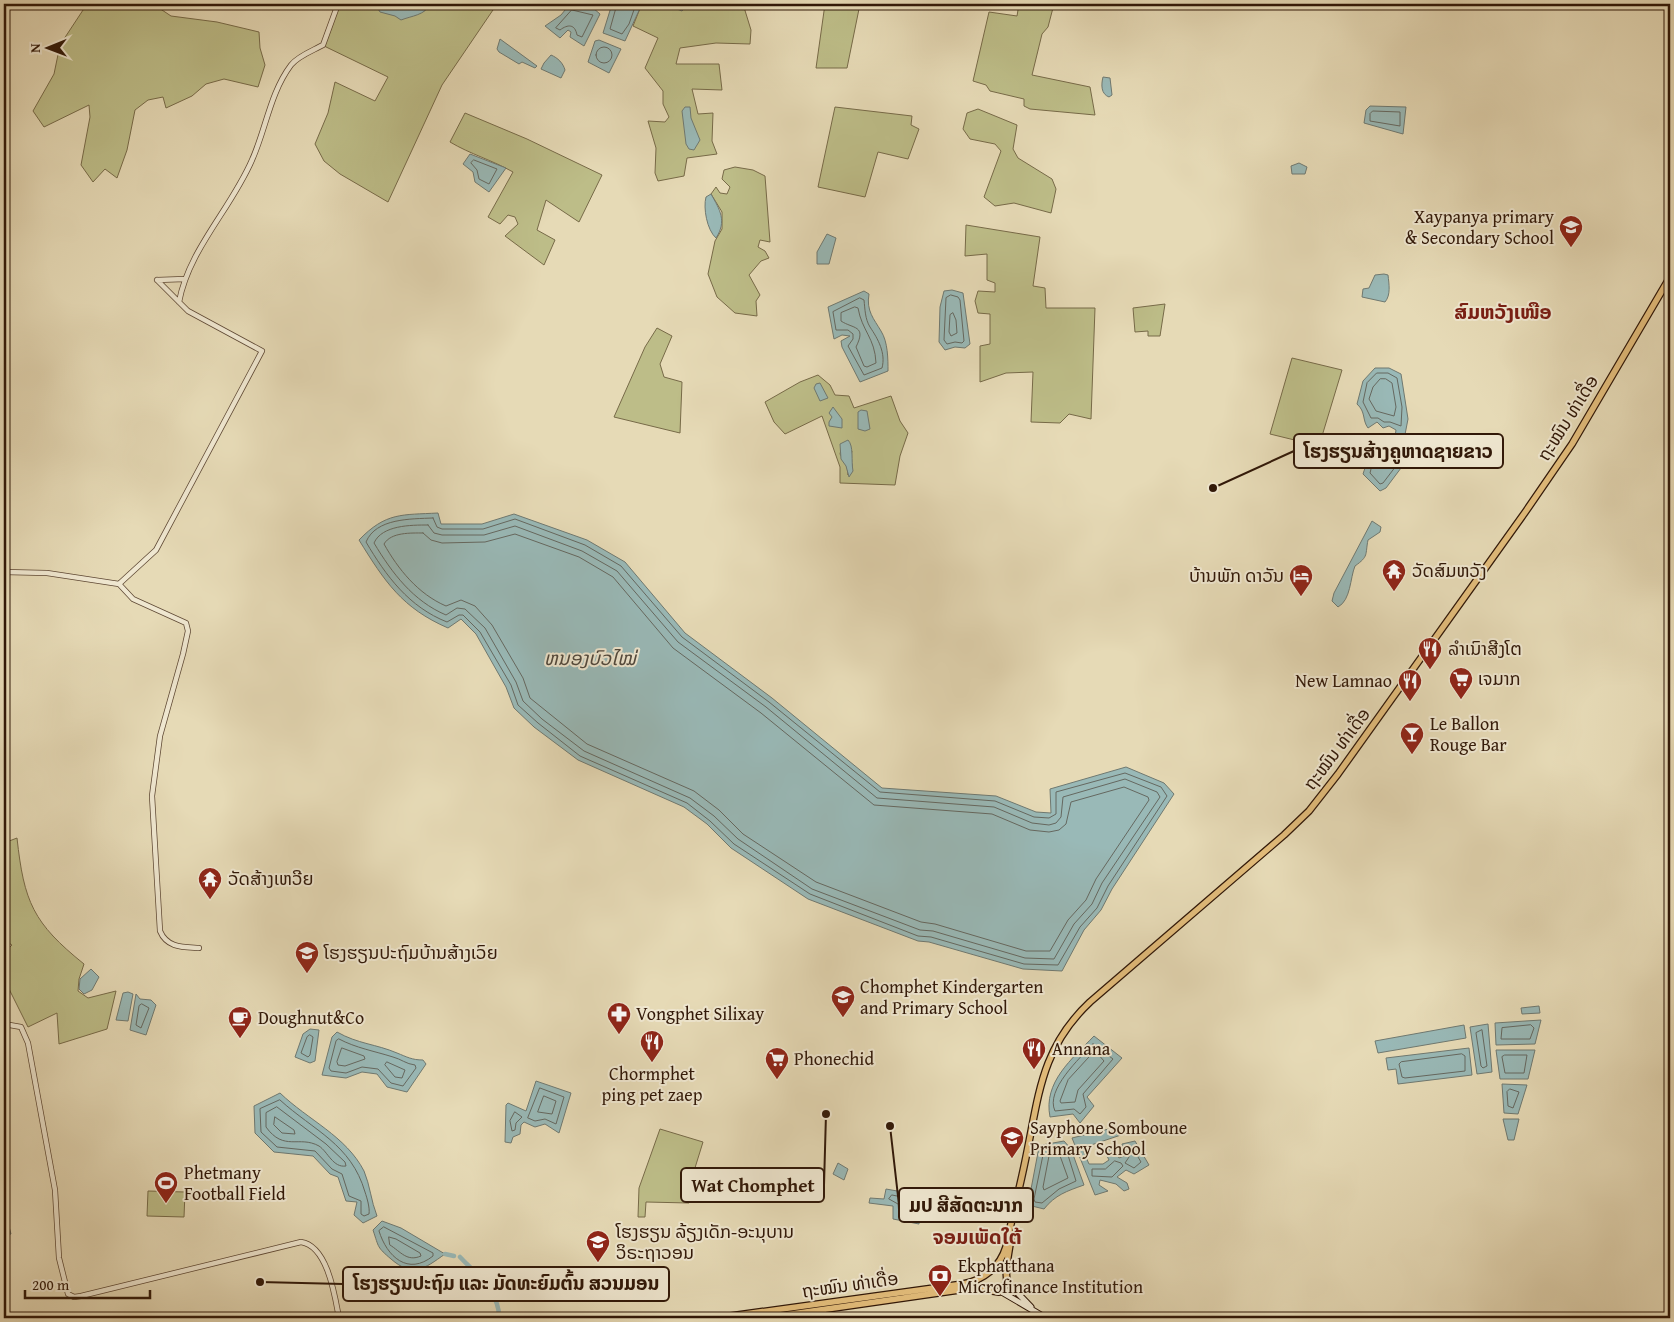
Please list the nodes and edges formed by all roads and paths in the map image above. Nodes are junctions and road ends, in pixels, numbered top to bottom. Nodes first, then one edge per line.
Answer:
1 (338, 4) edge
2 (1670, 277) edge
3 (185, 279) junction
4 (179, 302) junction
5 (4, 572) edge
6 (118, 584) junction
7 (199, 948) dead end
8 (4, 1024) edge
9 (1016, 1207) junction
10 (992, 1270) junction
11 (986, 1275) junction
12 (1006, 1279) junction
13 (988, 1289) junction
14 (1000, 1292) junction
15 (1035, 1310) junction
16 (339, 1318) edge
17 (716, 1318) edge
18 (764, 1318) edge
19 (1046, 1318) edge

1 - 3 street
2 - 9 main road, ຖະໝົນ ທ່າເດື່ອ
3 - 4 street
3 - 4 street
4 - 6 street
5 - 6 street
6 - 7 street
8 - 16 street
9 - 10 main road, ຖະໝົນ ທ່າເດື່ອ
9 - 12 main road, ຖະໝົນ ທ່າເດື່ອ
10 - 11 main road
10 - 12 main road
11 - 13 main road
11 - 17 main road, ຖະໝົນ ທ່າເດື່ອ
12 - 14 main road
12 - 15 main road
13 - 14 main road
13 - 18 main road, ຖະໝົນ ທ່າເດື່ອ
14 - 15 main road
15 - 19 main road

